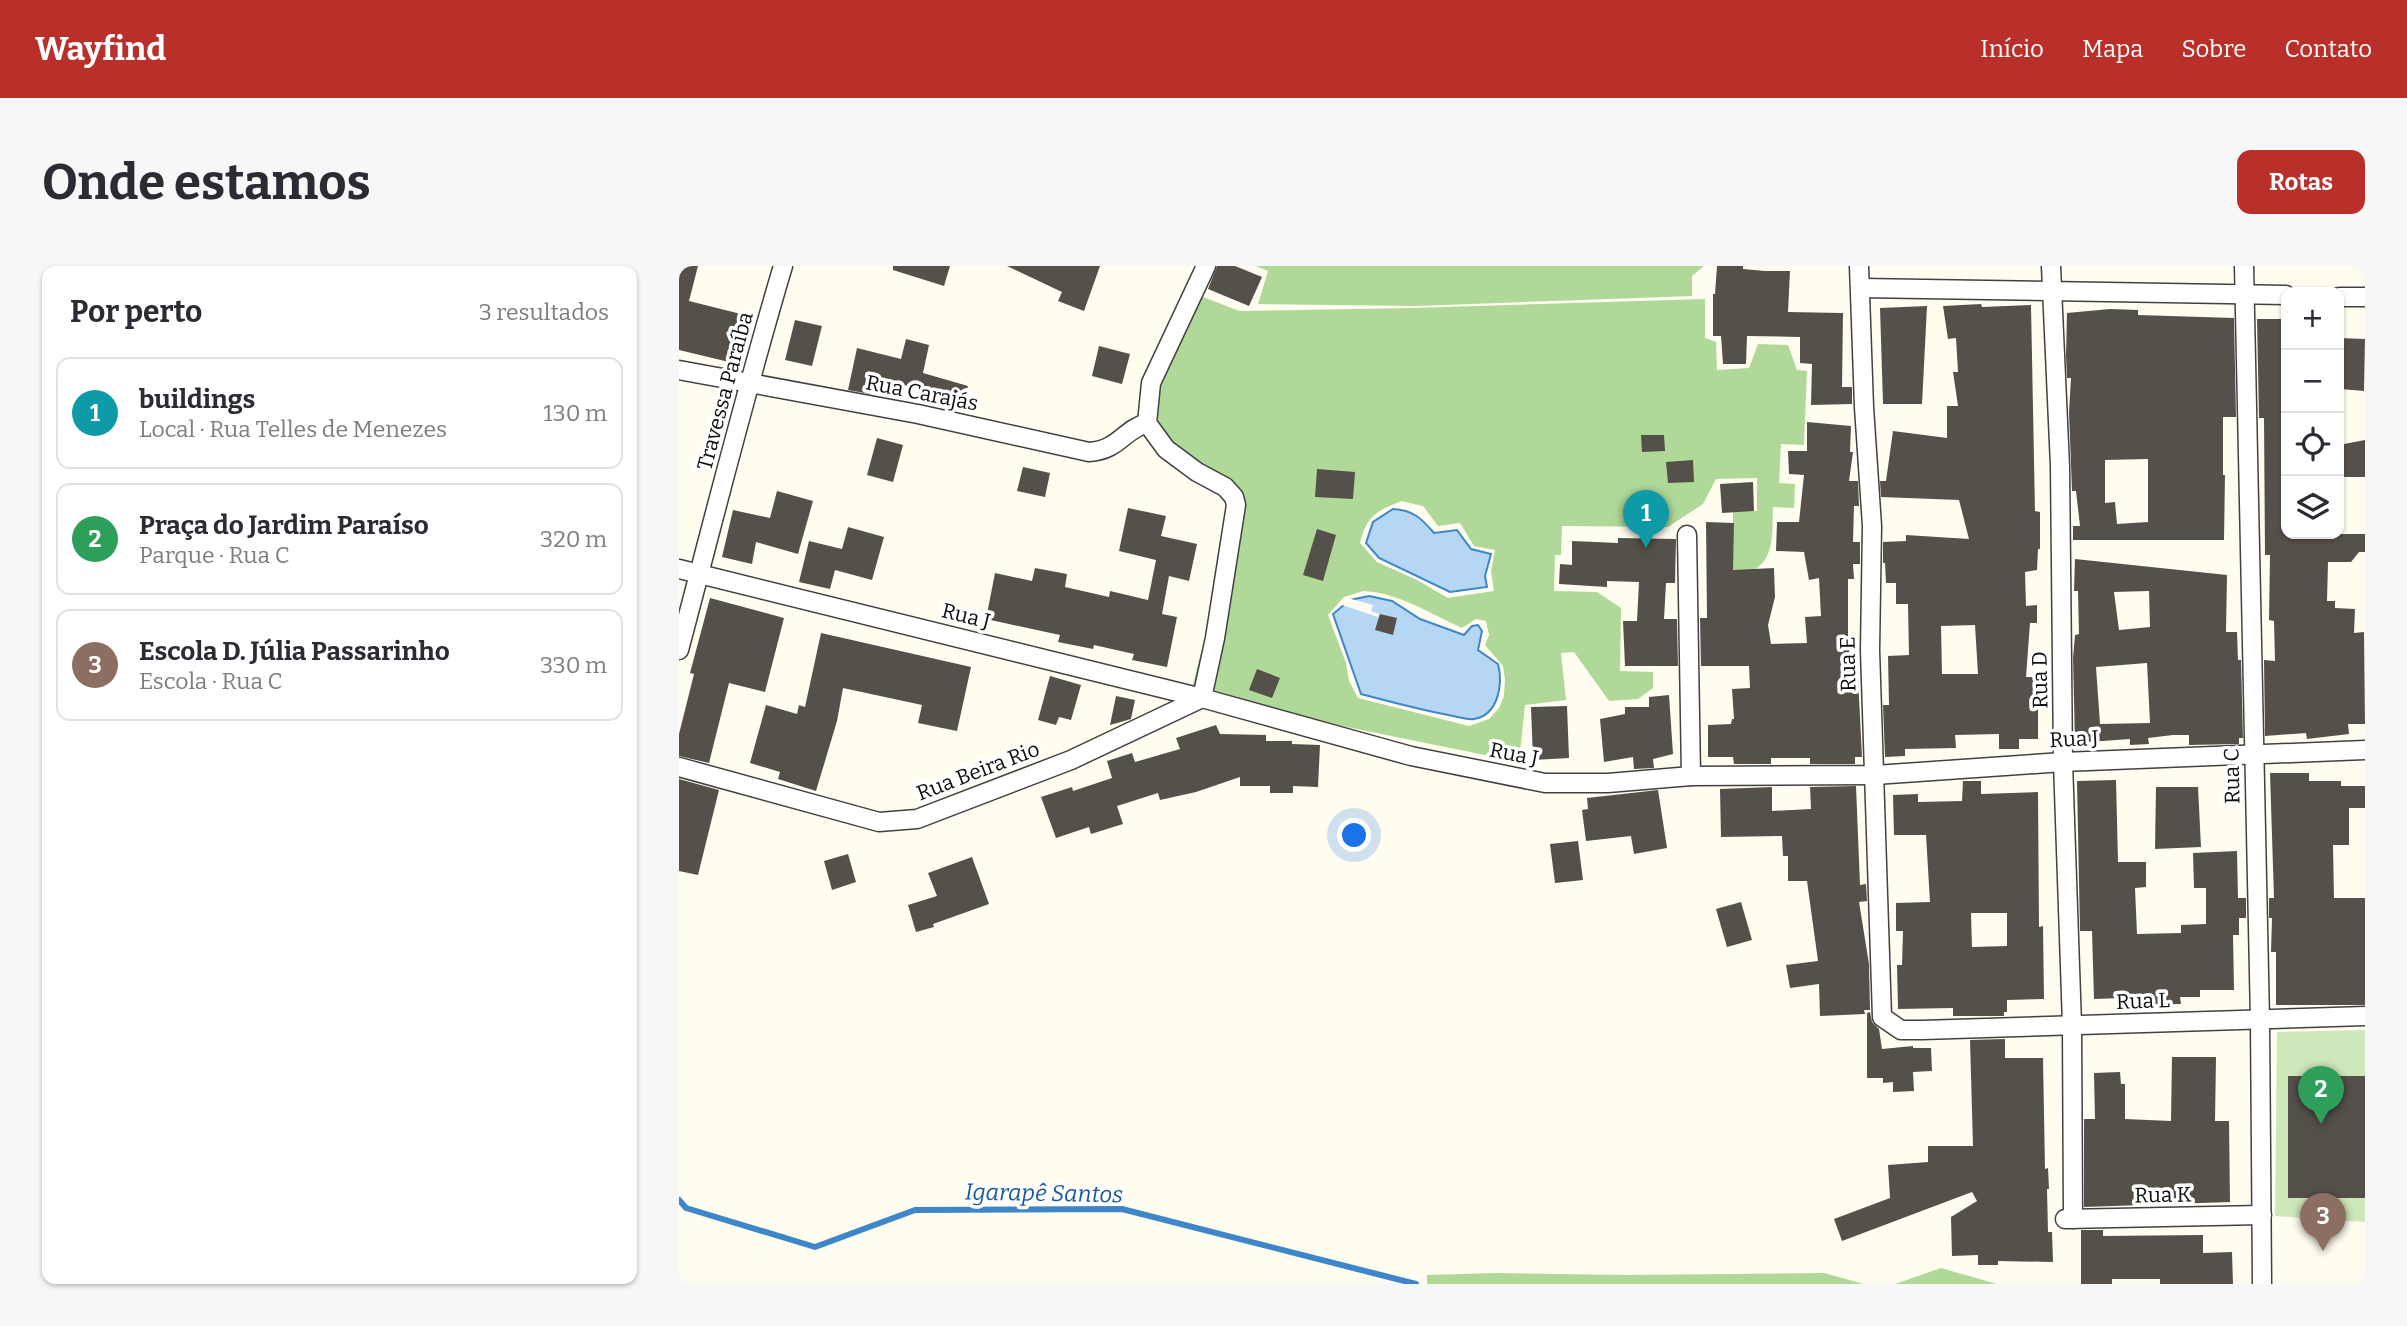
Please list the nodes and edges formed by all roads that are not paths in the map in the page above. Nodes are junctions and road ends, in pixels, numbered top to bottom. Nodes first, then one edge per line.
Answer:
1 (783, 266) edge
2 (1206, 266) edge
3 (1859, 266) edge
4 (2051, 266) edge
5 (2244, 266) edge
6 (1861, 288) junction
7 (2053, 292) junction
8 (2245, 294) junction
9 (2281, 295) edge
10 (2344, 297) edge
11 (2365, 297) edge
12 (679, 370) edge
13 (748, 384) junction
14 (1147, 423) junction
15 (1687, 535) dead end
16 (679, 569) edge
17 (701, 574) junction
18 (679, 650) edge
19 (1202, 698) junction
20 (2365, 750) edge
21 (2254, 755) junction
22 (2063, 762) junction
23 (679, 767) edge
24 (1875, 775) junction
25 (1691, 776) junction
26 (2365, 1016) edge
27 (2260, 1020) junction
28 (2072, 1026) junction
29 (1922, 1030) joint
30 (2262, 1215) junction
31 (2069, 1219) joint
32 (2262, 1284) edge

1 - 13 street, Travessa Paraíba
2 - 14 street
3 - 6 street, Rua E
4 - 7 street, Rua D
5 - 8 street, Rua C
6 - 7 street
6 - 24 street, Rua E
7 - 8 street
7 - 22 street, Rua D
8 - 9 street
8 - 21 street, Rua C
10 - 11 street
12 - 13 street, Rua Carajás
13 - 14 street, Rua Carajás
13 - 17 street, Travessa Paraíba
14 - 19 street
15 - 25 street
16 - 17 street, Rua J
17 - 18 street, Travessa Paraíba
17 - 19 street, Rua J
19 - 23 street, Rua Beira Rio
19 - 25 street, Rua J
20 - 21 street, Rua J
21 - 22 street, Rua J
21 - 27 street, Rua C
22 - 24 street, Rua J
22 - 28 street, Rua D
24 - 25 street, Rua J
24 - 29 street, Rua E
26 - 27 street, Rua L
27 - 28 street, Rua L
27 - 30 street, Rua C
28 - 29 street, Rua L
28 - 31 street, Rua D
30 - 31 street, Rua K
30 - 32 street, Rua C

